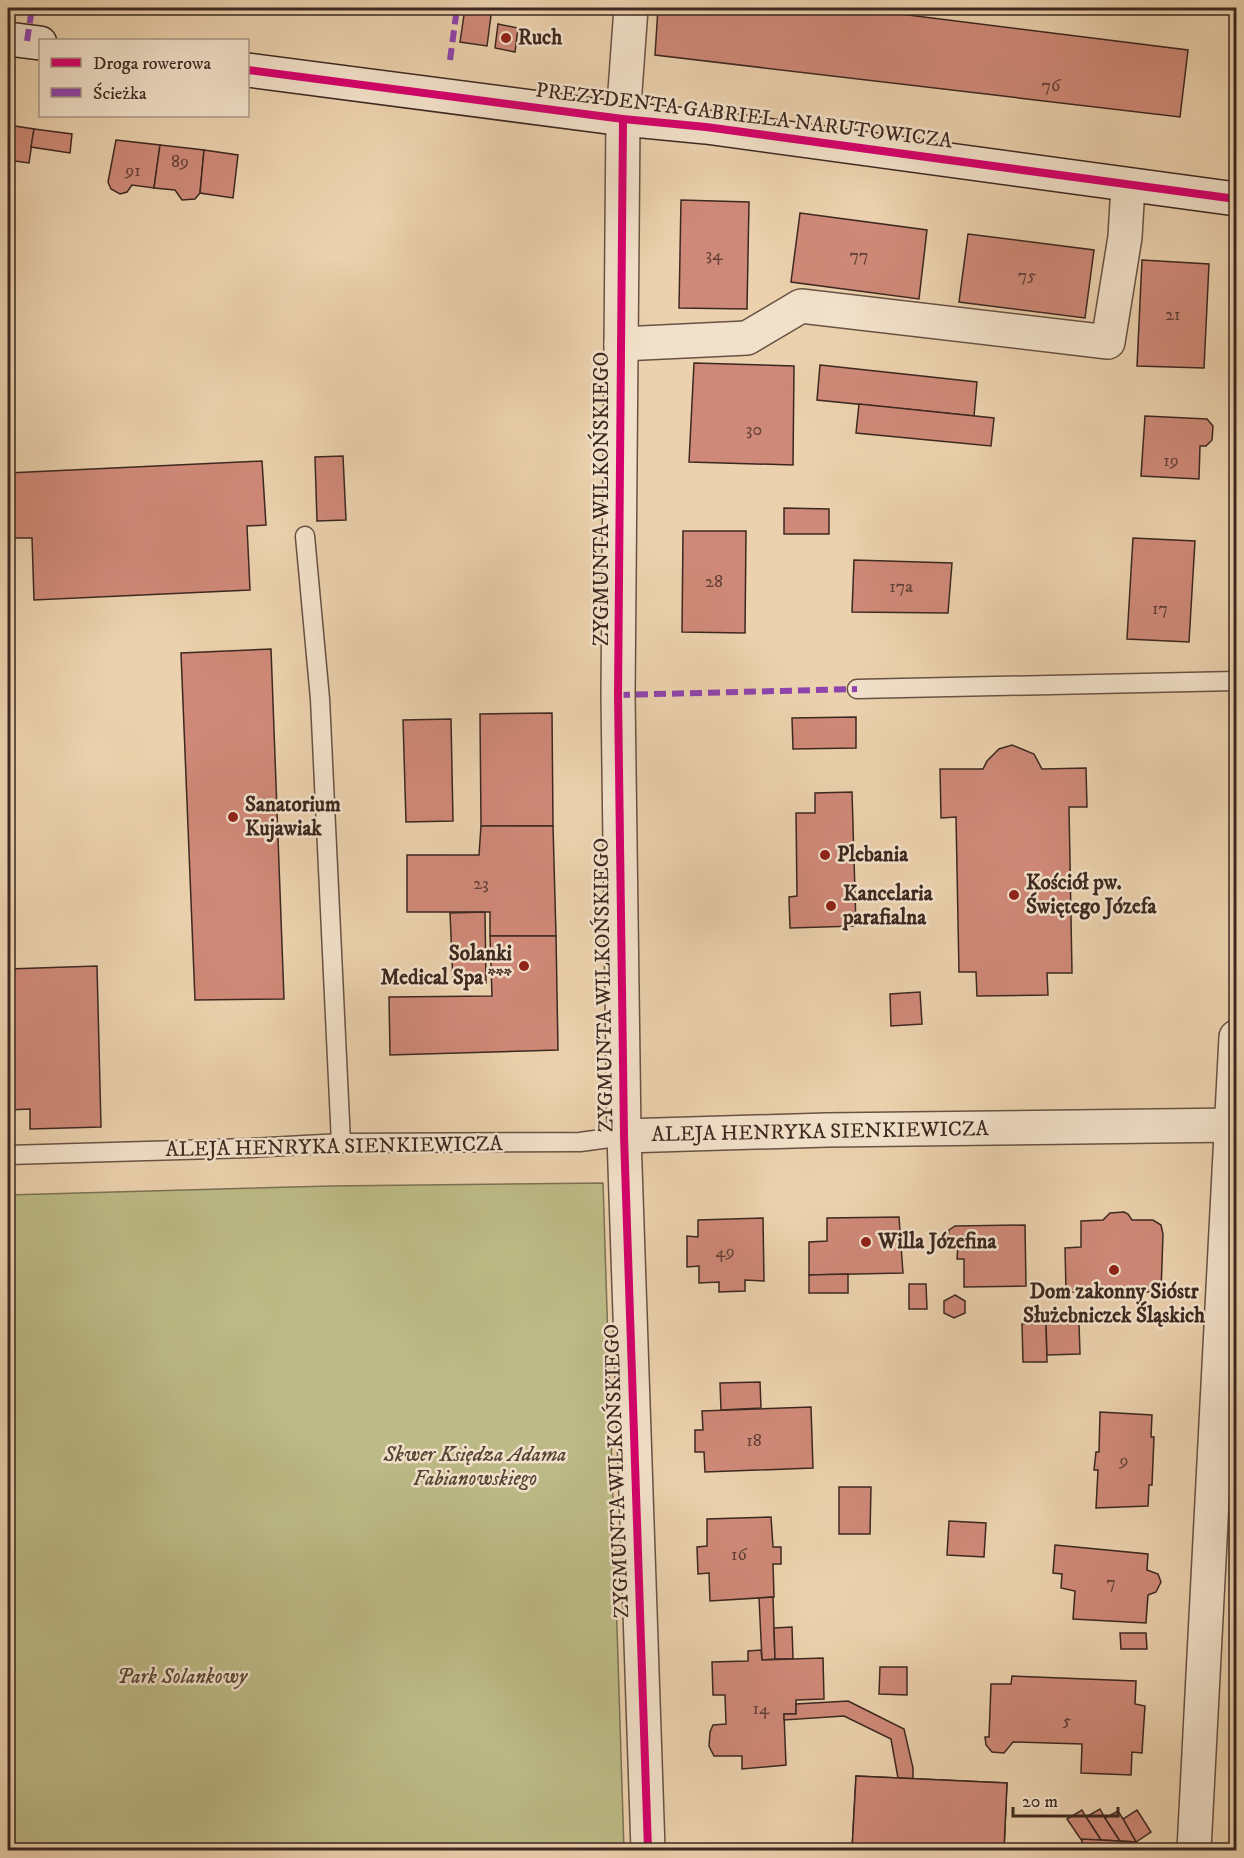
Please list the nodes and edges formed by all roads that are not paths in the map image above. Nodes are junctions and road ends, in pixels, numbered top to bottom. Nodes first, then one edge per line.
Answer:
1 (631, 8) edge
2 (8, 39) edge
3 (39, 43) edge
4 (249, 70) edge
5 (623, 119) junction
6 (1128, 186) junction
7 (1236, 199) edge
8 (621, 344) junction
9 (305, 536) dead end
10 (1236, 681) edge
11 (857, 689) dead end
12 (1236, 1037) edge
13 (1235, 1125) edge
14 (624, 1136) junction
15 (341, 1143) junction
16 (8, 1155) edge
17 (648, 1851) edge
18 (1194, 1851) edge

1 - 5 street, ZYGMUNTA WILKOŃSKIEGO
2 - 3 street
4 - 5 street, PREZYDENTA GABRIELA NARUTOWICZA
5 - 6 street, PREZYDENTA GABRIELA NARUTOWICZA
5 - 8 street, ZYGMUNTA WILKOŃSKIEGO
6 - 7 street, PREZYDENTA GABRIELA NARUTOWICZA
6 - 8 street, ZYGMUNTA WILKOŃSKIEGO
8 - 14 street, ZYGMUNTA WILKOŃSKIEGO
9 - 15 lane
10 - 11 lane
12 - 13 street
13 - 14 street, ALEJA HENRYKA SIENKIEWICZA
13 - 18 street
14 - 15 lane, ALEJA HENRYKA SIENKIEWICZA
14 - 17 street, ZYGMUNTA WILKOŃSKIEGO
15 - 16 lane, ALEJA HENRYKA SIENKIEWICZA

